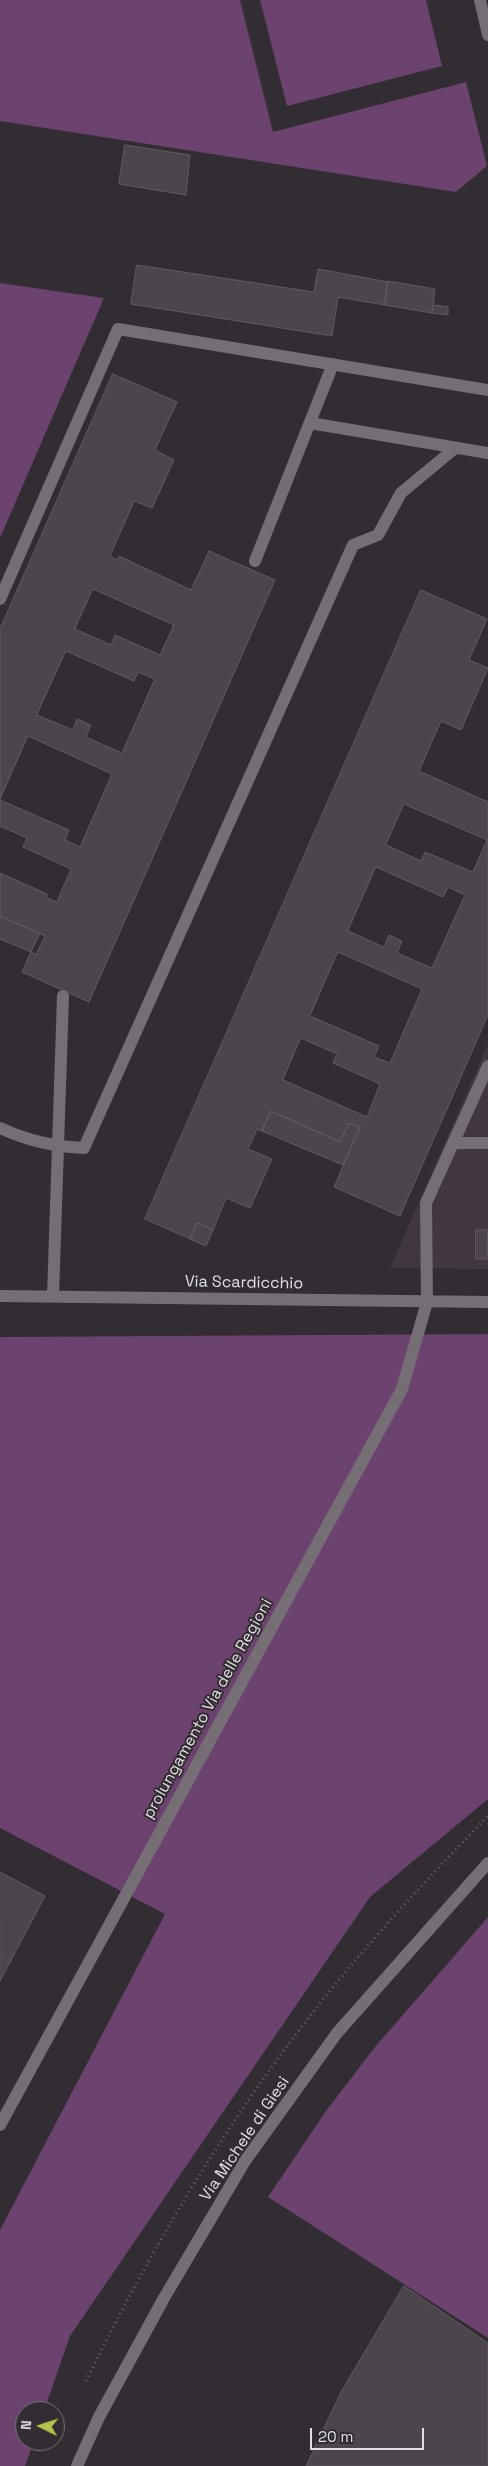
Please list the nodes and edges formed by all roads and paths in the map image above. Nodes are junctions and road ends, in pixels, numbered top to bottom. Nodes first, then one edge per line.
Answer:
1 (480, 0) edge
2 (488, 35) edge
3 (333, 364) junction
4 (488, 390) edge
5 (310, 423) junction
6 (454, 448) junction
7 (488, 453) edge
8 (255, 561) dead end
9 (0, 599) edge
10 (62, 996) dead end
11 (488, 1066) edge
12 (0, 1128) edge
13 (454, 1143) junction
14 (488, 1143) edge
15 (57, 1147) junction
16 (0, 1296) edge
17 (53, 1296) junction
18 (427, 1302) junction
19 (488, 1302) edge
20 (488, 1864) edge
21 (0, 2125) edge
22 (77, 2466) edge

1 - 2 street
3 - 4 street
3 - 5 street
3 - 9 street
5 - 6 street
5 - 8 street
6 - 7 street
6 - 15 street
10 - 15 street
11 - 13 street, prolungamento Via delle Regioni
12 - 15 street
13 - 14 street
13 - 18 street, prolungamento Via delle Regioni
15 - 17 street
16 - 17 street, Via Scardicchio
17 - 18 street, Via Scardicchio
18 - 19 street, Via Scardicchio
18 - 21 street, prolungamento Via delle Regioni
20 - 22 street, Via Michele di Giesi

